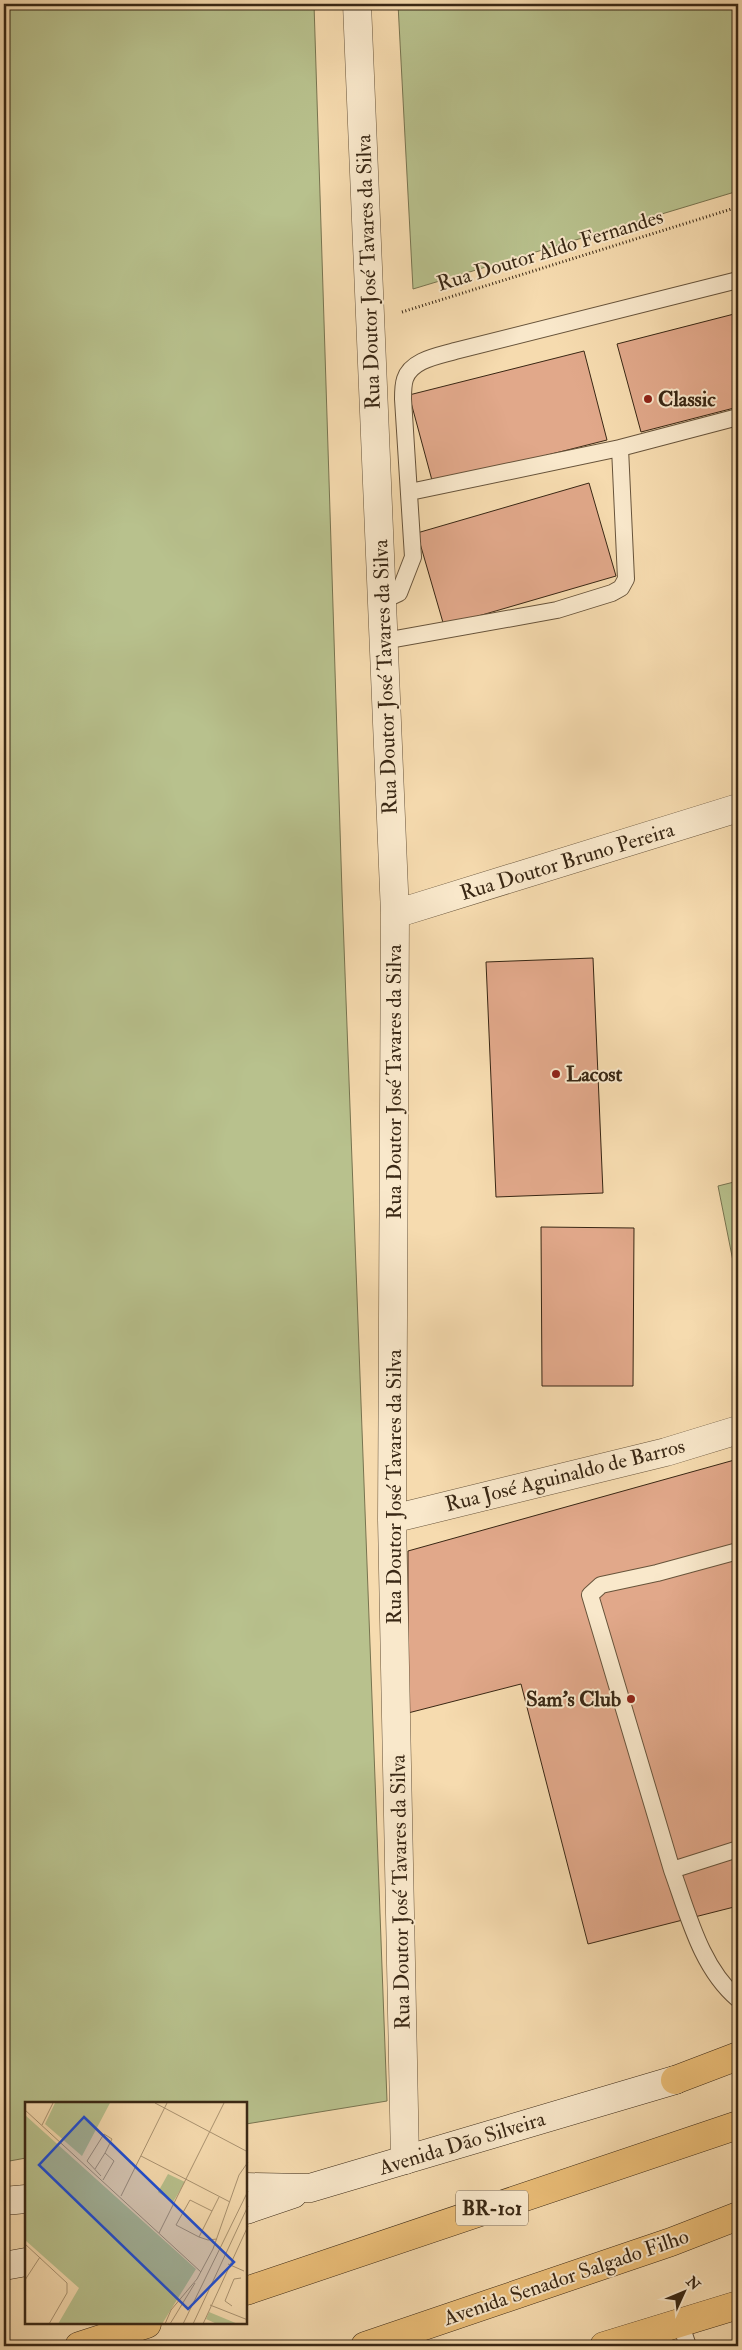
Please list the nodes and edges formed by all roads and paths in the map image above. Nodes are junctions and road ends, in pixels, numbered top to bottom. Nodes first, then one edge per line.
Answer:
1 (357, 4) edge
2 (738, 207) edge
3 (738, 280) edge
4 (370, 322) junction
5 (738, 417) edge
6 (620, 448) junction
7 (410, 492) junction
8 (382, 600) junction
9 (384, 642) junction
10 (738, 808) edge
11 (395, 914) junction
12 (738, 1430) edge
13 (392, 1519) junction
14 (738, 1550) edge
15 (738, 1849) edge
16 (672, 1870) junction
17 (738, 1999) edge
18 (738, 2056) edge
19 (675, 2080) joint
20 (738, 2125) edge
21 (405, 2160) junction
22 (248, 2187) edge
23 (310, 2188) junction
24 (25, 2199) edge
25 (4, 2201) edge
26 (248, 2209) edge
27 (738, 2216) edge
28 (25, 2262) edge
29 (4, 2266) edge
30 (248, 2290) edge
31 (738, 2305) edge
32 (144, 2325) edge
33 (684, 2334) edge
34 (79, 2346) edge
35 (365, 2346) edge
36 (604, 2346) edge

1 - 4 street, Rua Doutor José Tavares da Silva
2 - 4 path, Rua Doutor Aldo Fernandes
3 - 7 lane
4 - 8 street, Rua Doutor José Tavares da Silva
5 - 6 lane
6 - 7 lane
6 - 9 lane
7 - 8 lane
8 - 9 street, Rua Doutor José Tavares da Silva
9 - 11 street, Rua Doutor José Tavares da Silva
10 - 11 street, Rua Doutor Bruno Pereira
11 - 13 street, Rua Doutor José Tavares da Silva
12 - 13 street, Rua José Aguinaldo de Barros
13 - 21 street, Rua Doutor José Tavares da Silva
14 - 16 lane
15 - 16 lane
16 - 17 lane
18 - 19 main road
19 - 21 street, Avenida Dão Silveira
20 - 30 main road, BR-101
21 - 23 street, Avenida Dão Silveira
22 - 23 street, Avenida Dão Silveira
23 - 26 street
24 - 25 street
27 - 35 main road, Avenida Senador Salgado Filho
28 - 29 street
31 - 33 main road
32 - 34 main road
33 - 36 main road

